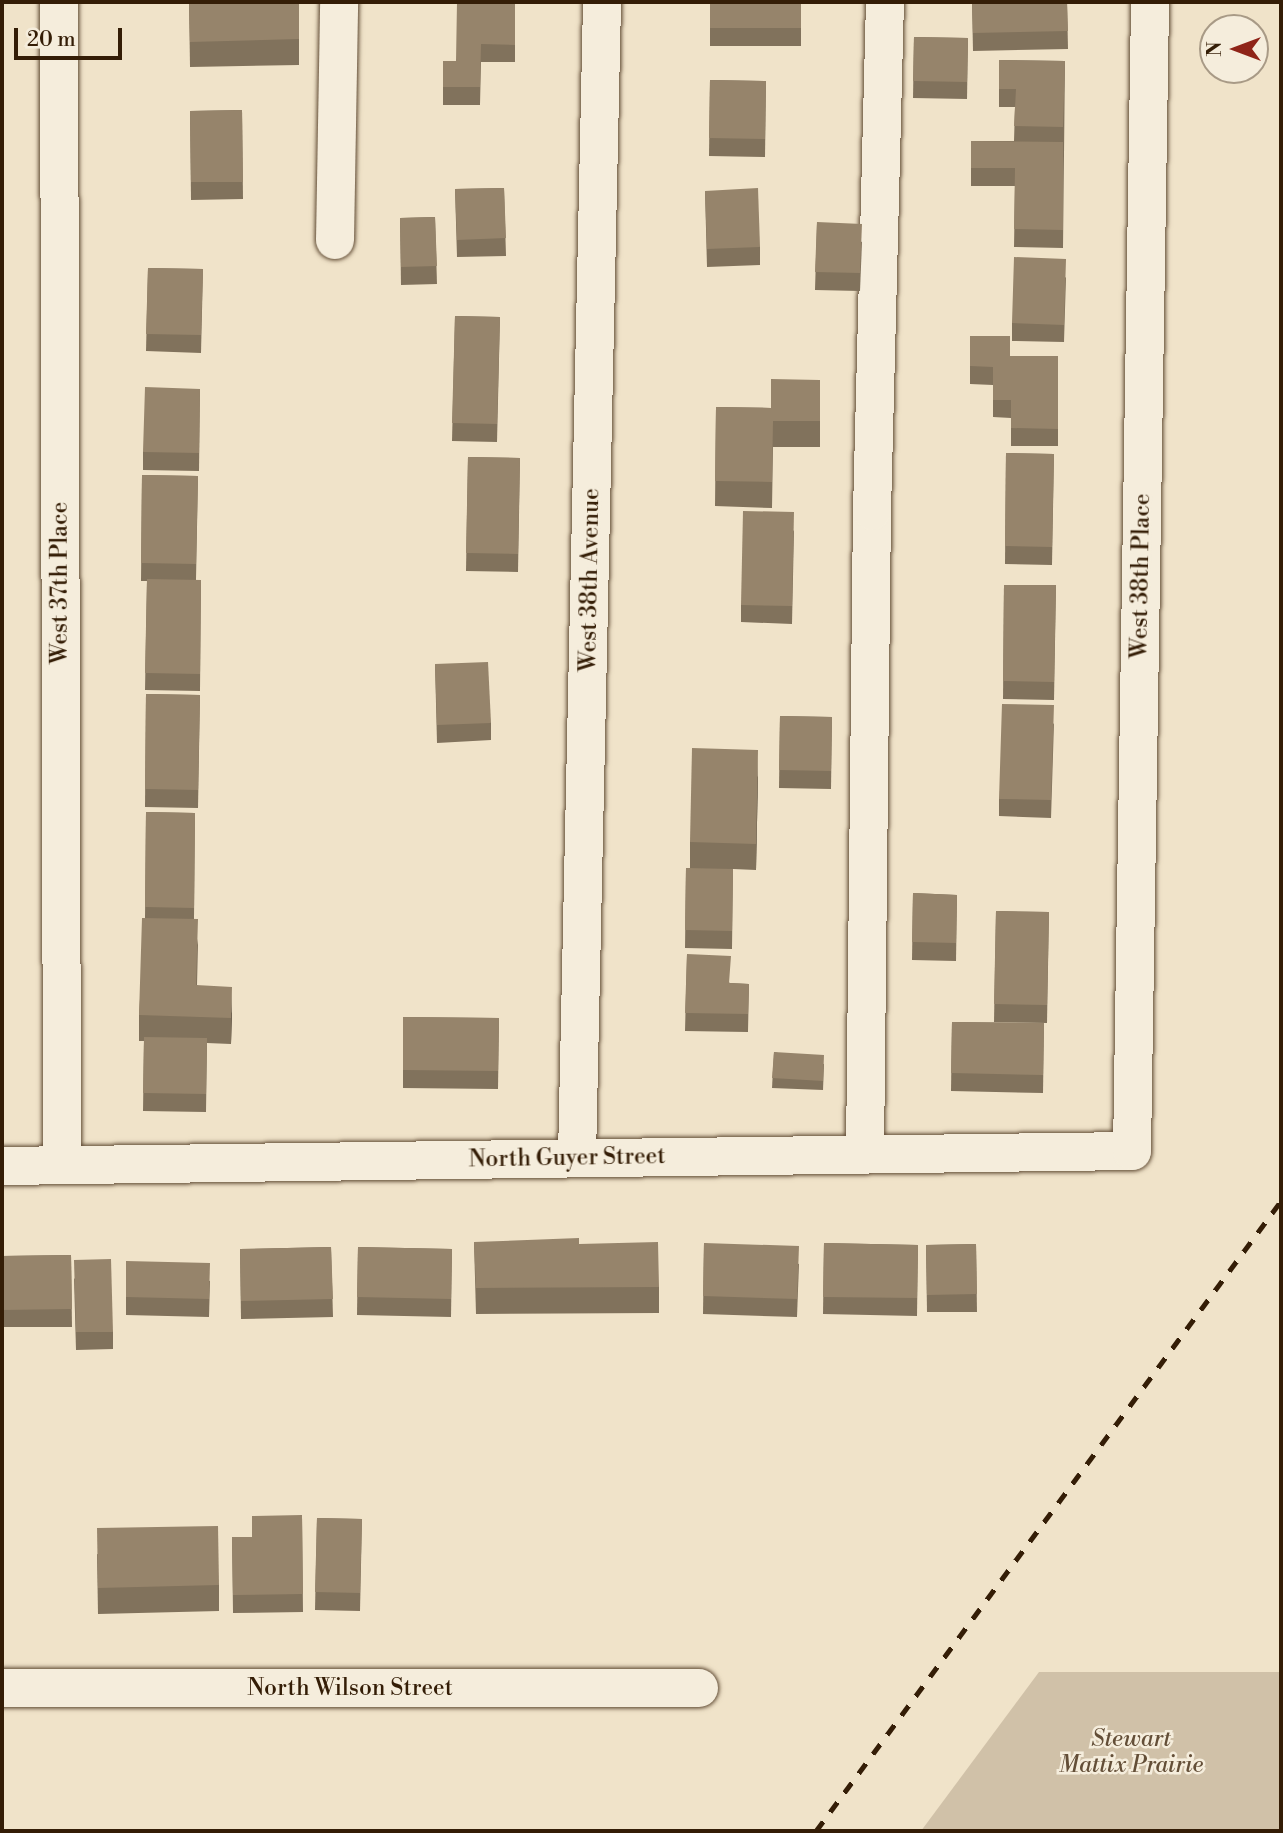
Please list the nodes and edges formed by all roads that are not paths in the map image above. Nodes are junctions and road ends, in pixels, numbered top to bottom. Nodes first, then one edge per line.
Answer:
1 (59, 2) edge
2 (339, 2) edge
3 (602, 2) edge
4 (885, 2) edge
5 (1150, 2) edge
6 (335, 240) dead end
7 (1132, 1151) joint
8 (865, 1154) junction
9 (577, 1157) junction
10 (62, 1164) junction
11 (2, 1166) edge
12 (2, 1688) edge
13 (699, 1688) dead end

1 - 10 street, West 37th Place
2 - 6 street
3 - 9 street, West 38th Avenue
4 - 8 street
5 - 7 street, West 38th Place
7 - 8 street, North Guyer Street
8 - 9 street, North Guyer Street
9 - 10 street, North Guyer Street
10 - 11 street, North Guyer Street
12 - 13 street, North Wilson Street

